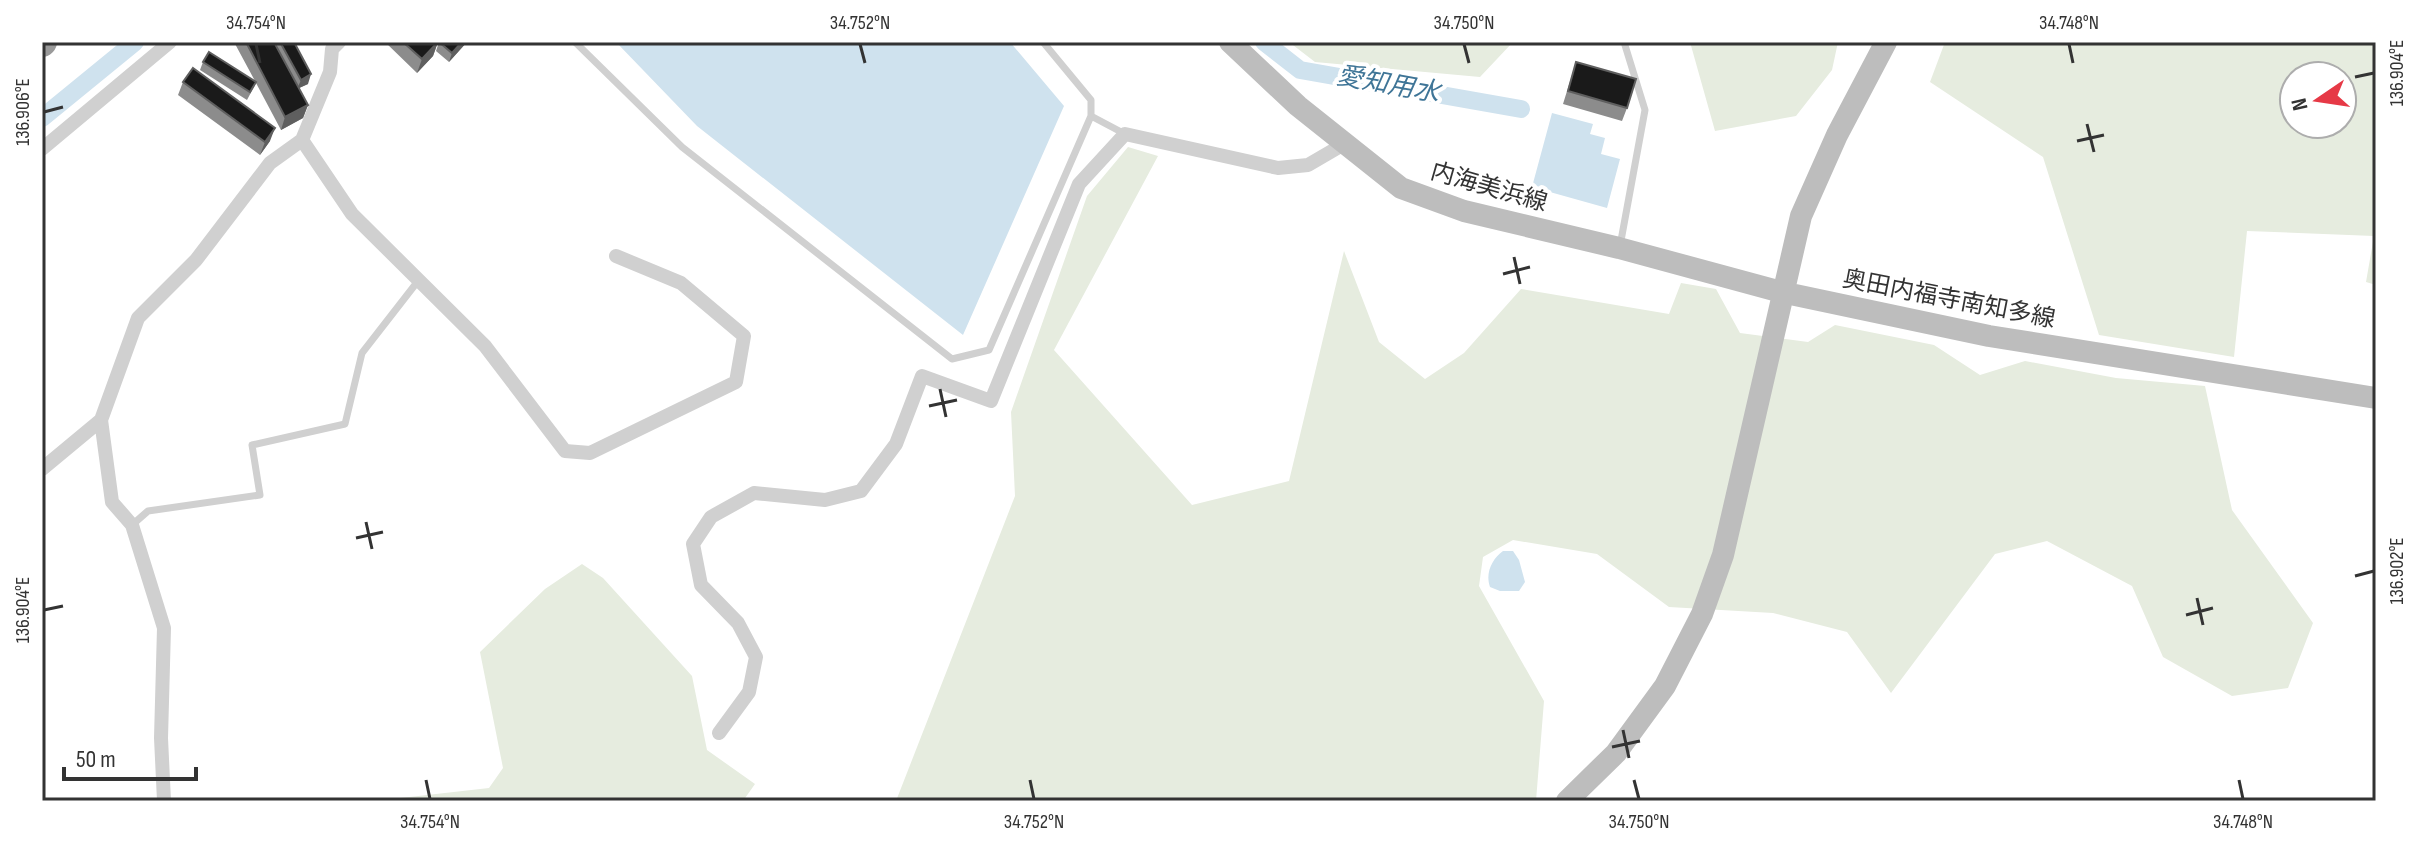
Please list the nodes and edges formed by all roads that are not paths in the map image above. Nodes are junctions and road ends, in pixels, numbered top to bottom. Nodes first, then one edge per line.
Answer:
1 (170, 42) edge
2 (575, 42) edge
3 (1043, 42) edge
4 (1230, 42) edge
5 (1624, 42) edge
6 (1886, 42) edge
7 (332, 44) edge
8 (1091, 116) junction
9 (1125, 134) junction
10 (302, 140) junction
11 (1344, 144) junction
12 (42, 149) edge
13 (1619, 248) junction
14 (616, 256) dead end
15 (419, 279) junction
16 (1781, 292) junction
17 (2376, 398) edge
18 (101, 420) junction
19 (42, 469) edge
20 (132, 525) junction
21 (719, 733) dead end
22 (164, 801) edge
23 (1567, 801) edge

1 - 12 street
2 - 8 lane
3 - 8 lane
4 - 11 main road, 内海美浜線
5 - 13 lane
6 - 16 main road
7 - 10 street
8 - 9 lane
9 - 11 street
9 - 21 street
10 - 15 street
10 - 18 street
11 - 13 main road, 内海美浜線
13 - 16 main road, 内海美浜線
14 - 15 street
15 - 20 lane
16 - 17 main road, 奥田内福寺南知多線
16 - 23 main road
18 - 19 street
18 - 20 street
20 - 22 street

